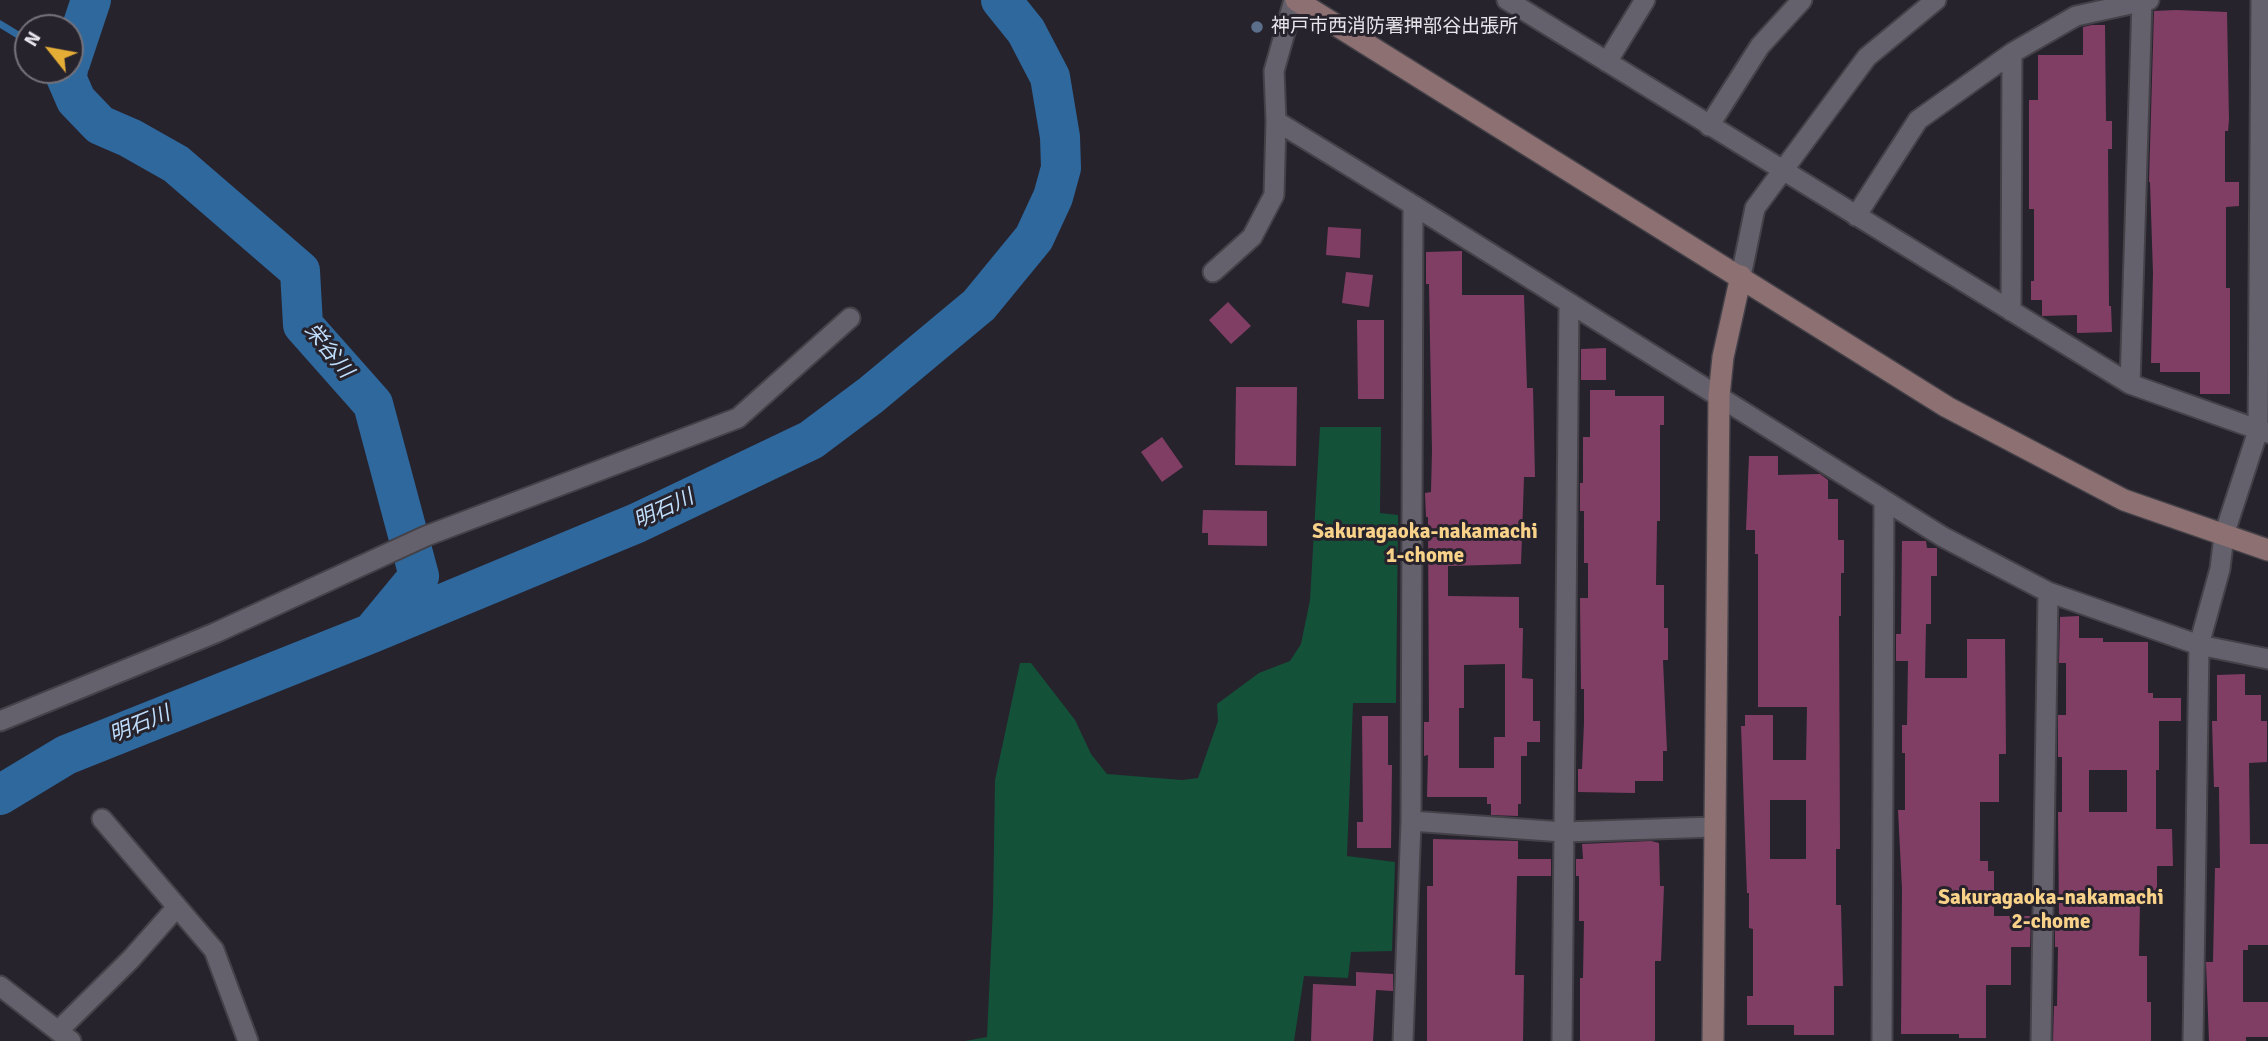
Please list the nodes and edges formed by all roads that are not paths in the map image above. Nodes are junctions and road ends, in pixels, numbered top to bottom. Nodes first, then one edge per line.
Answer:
1 (1508, 0) edge
2 (1645, 0) edge
3 (1802, 0) edge
4 (1936, 0) edge
5 (2149, 0) edge
6 (2261, 0) edge
7 (2142, 1) edge
8 (1302, 2) edge
9 (2012, 53) junction
10 (1607, 62) junction
11 (1276, 121) junction
12 (1709, 126) junction
13 (1781, 170) junction
14 (1413, 205) junction
15 (1856, 216) junction
16 (1213, 272) dead end
17 (1741, 276) junction
18 (1569, 303) junction
19 (2011, 311) junction
20 (849, 318) dead end
21 (2130, 384) junction
22 (1719, 396) junction
23 (2263, 432) edge
24 (1884, 500) junction
25 (2224, 535) junction
26 (2268, 550) edge
27 (2048, 592) junction
28 (2199, 645) junction
29 (2268, 659) edge
30 (0, 721) edge
31 (102, 818) dead end
32 (1411, 821) junction
33 (1715, 827) junction
34 (1563, 832) junction
35 (177, 907) junction
36 (0, 986) edge
37 (65, 1036) edge
38 (247, 1041) edge
39 (1403, 1041) edge
40 (1562, 1041) edge
41 (1713, 1041) edge
42 (1882, 1041) edge
43 (2041, 1041) edge
44 (2193, 1041) edge

1 - 10 street
2 - 10 street
3 - 12 street
4 - 13 street
5 - 7 street
6 - 23 street
7 - 9 street
7 - 21 street
8 - 11 street
8 - 17 street
9 - 15 street
9 - 19 street
10 - 12 street
11 - 14 street
11 - 16 street
12 - 13 street
13 - 15 street
13 - 17 street
14 - 18 street
14 - 32 street
15 - 19 street
17 - 22 street
17 - 25 street
18 - 22 street
18 - 34 street
19 - 21 street
20 - 30 street
21 - 23 street
22 - 24 street
22 - 33 street
23 - 25 street
24 - 27 street
24 - 42 street
25 - 26 street
25 - 28 street
27 - 28 street
27 - 43 street
28 - 29 street
28 - 44 street
31 - 35 street
32 - 34 street
32 - 39 street
33 - 34 street
33 - 41 street
34 - 40 street
35 - 37 street
35 - 38 street
36 - 37 street

